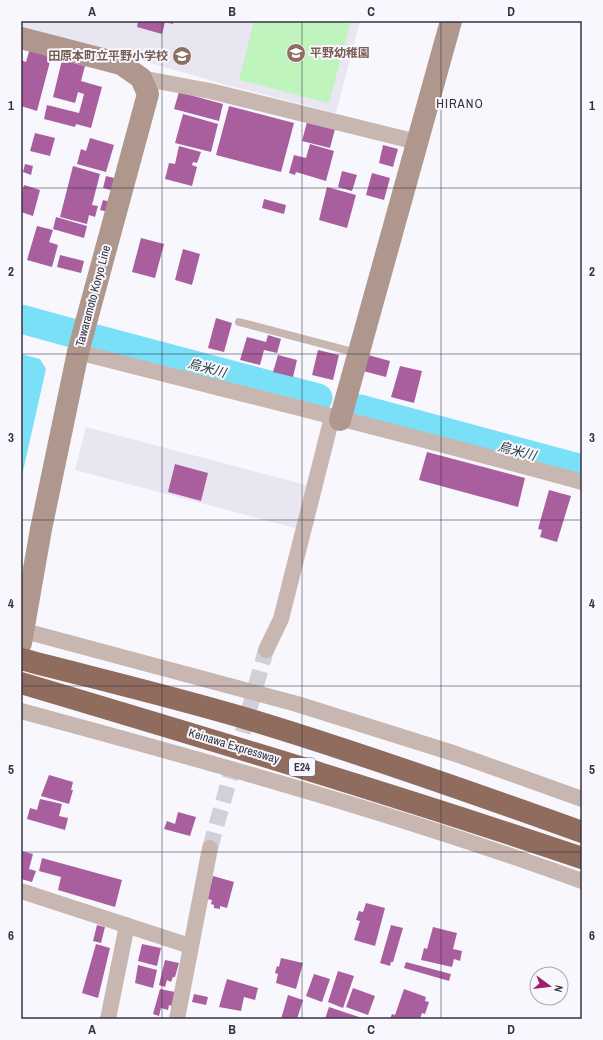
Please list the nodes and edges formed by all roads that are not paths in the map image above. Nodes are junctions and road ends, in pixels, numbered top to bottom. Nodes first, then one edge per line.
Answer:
1 (451, 21) edge
2 (21, 38) edge
3 (141, 78) junction
4 (417, 142) junction
5 (240, 322) dead end
6 (78, 352) junction
7 (358, 353) junction
8 (336, 418) junction
9 (582, 482) edge
10 (22, 635) edge
11 (266, 650) tunnel mouth
12 (21, 659) edge
13 (21, 683) edge
14 (21, 711) edge
15 (582, 798) edge
16 (582, 832) edge
17 (210, 848) tunnel mouth
18 (582, 858) edge
19 (582, 881) edge
20 (21, 891) edge
21 (127, 925) junction
22 (190, 946) junction
23 (108, 1019) edge
24 (177, 1019) edge

1 - 4 main road
2 - 3 main road
3 - 4 street
3 - 6 main road, Tawaramoto Koryo Line
4 - 7 main road
5 - 7 lane
6 - 8 street
6 - 10 main road, Tawaramoto Koryo Line
7 - 8 main road
8 - 9 street
8 - 11 street
10 - 15 street
12 - 16 highway, E24, bridge
13 - 18 highway, Keinawa Expressway / E24, bridge
14 - 19 street
17 - 22 street
20 - 21 street
21 - 22 street
21 - 23 street
22 - 24 street

